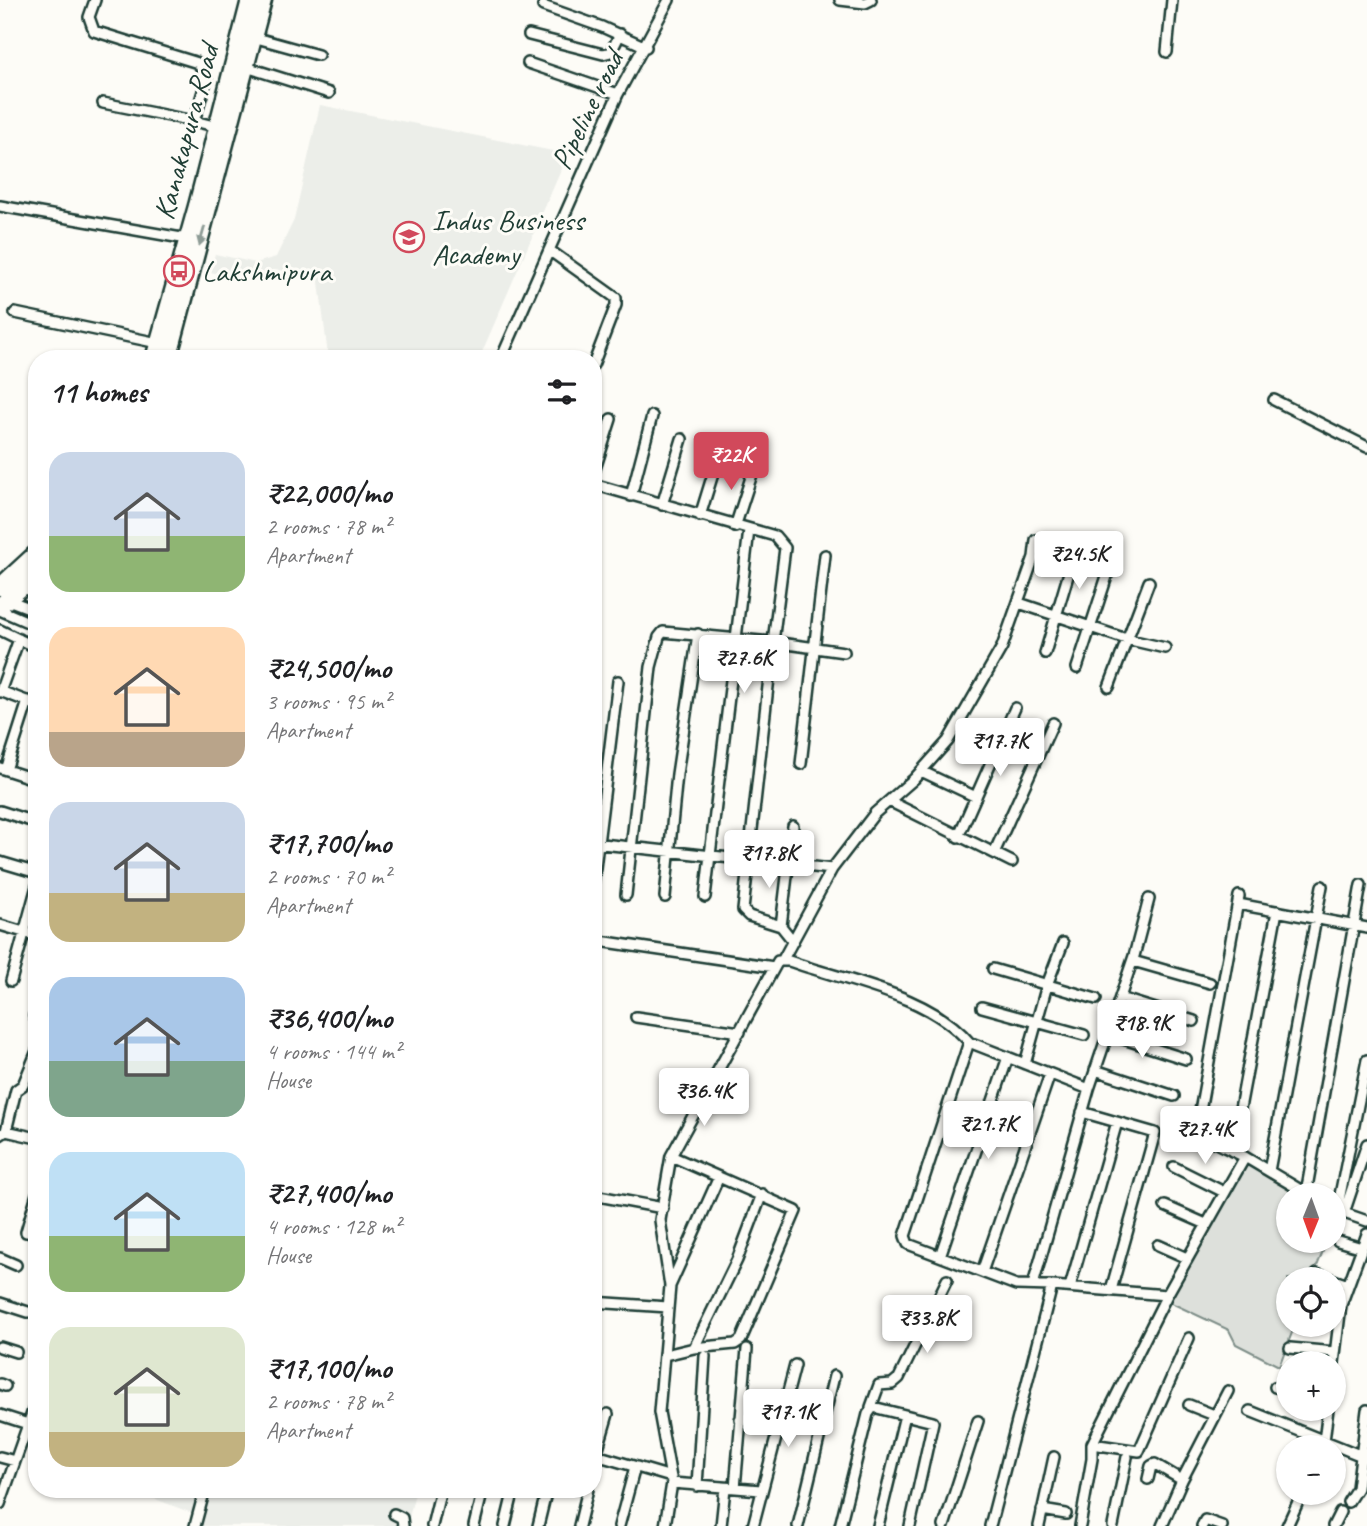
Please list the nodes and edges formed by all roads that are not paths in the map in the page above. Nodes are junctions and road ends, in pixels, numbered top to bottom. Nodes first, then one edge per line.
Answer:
1 (95, 0) edge
2 (250, 0) edge
3 (263, 0) edge
4 (669, 0) edge
5 (840, 0) edge
6 (871, 0) edge
7 (1172, 0) edge
8 (542, 6) dead end
9 (620, 34) junction
10 (529, 35) dead end
11 (253, 37) junction
12 (646, 47) junction
13 (1167, 52) dead end
14 (318, 55) dead end
15 (528, 63) dead end
16 (246, 67) junction
17 (329, 93) dead end
18 (618, 94) junction
19 (232, 97) junction
20 (103, 103) dead end
21 (194, 121) junction
22 (218, 127) junction
23 (0, 206) edge
24 (187, 239) junction
25 (549, 250) junction
26 (16, 313) dead end
27 (146, 350) edge
28 (165, 350) edge
29 (165, 350) edge
30 (505, 350) edge
31 (599, 350) edge
32 (1274, 400) dead end
33 (652, 416) dead end
34 (611, 419) dead end
35 (682, 439) dead end
36 (602, 447) edge
37 (1367, 447) edge
38 (720, 451) dead end
39 (755, 465) dead end
40 (602, 487) edge
41 (631, 496) junction
42 (662, 505) junction
43 (700, 516) junction
44 (735, 527) junction
45 (749, 530) junction
46 (1036, 540) dead end
47 (825, 555) dead end
48 (1073, 559) dead end
49 (28, 565) edge
50 (1110, 567) dead end
51 (1149, 582) dead end
52 (28, 585) edge
53 (2, 601) edge
54 (1019, 603) junction
55 (28, 608) edge
56 (1056, 614) junction
57 (28, 620) edge
58 (1089, 626) junction
59 (0, 630) edge
60 (698, 634) junction
61 (19, 639) junction
62 (735, 639) junction
63 (1126, 639) junction
64 (773, 642) junction
65 (28, 644) edge
66 (814, 648) junction
67 (1165, 648) dead end
68 (844, 652) dead end
69 (1045, 653) dead end
70 (1077, 668) dead end
71 (618, 681) dead end
72 (1109, 687) dead end
73 (0, 692) edge
74 (28, 702) edge
75 (1015, 708) dead end
76 (28, 712) edge
77 (1053, 723) dead end
78 (801, 764) dead end
79 (3, 769) edge
80 (921, 771) junction
81 (28, 777) edge
82 (976, 797) junction
83 (889, 801) junction
84 (602, 804) edge
85 (0, 811) edge
86 (28, 820) edge
87 (793, 826) dead end
88 (958, 836) junction
89 (602, 844) edge
90 (631, 848) junction
91 (670, 852) junction
92 (994, 853) junction
93 (710, 856) junction
94 (749, 860) junction
95 (0, 862) edge
96 (1012, 862) dead end
97 (788, 864) junction
98 (832, 869) junction
99 (28, 870) edge
100 (1361, 885) dead end
101 (1322, 886) dead end
102 (626, 895) dead end
103 (665, 897) dead end
104 (705, 897) dead end
105 (1149, 899) dead end
106 (1278, 911) junction
107 (28, 918) edge
108 (1315, 918) junction
109 (0, 925) edge
110 (781, 926) junction
111 (1354, 926) junction
112 (1367, 928) edge
113 (24, 932) junction
114 (28, 933) edge
115 (602, 941) edge
116 (793, 941) junction
117 (1063, 943) dead end
118 (1133, 961) junction
119 (778, 964) junction
120 (993, 969) dead end
121 (11, 981) dead end
122 (1210, 984) dead end
123 (1047, 985) junction
124 (1120, 998) junction
125 (1096, 999) dead end
126 (982, 1007) dead end
127 (636, 1017) dead end
128 (1194, 1021) dead end
129 (1037, 1022) junction
130 (740, 1032) junction
131 (1108, 1034) junction
132 (1084, 1035) dead end
133 (969, 1042) junction
134 (1008, 1057) junction
135 (1186, 1059) dead end
136 (1367, 1060) edge
137 (1025, 1064) junction
138 (1095, 1070) junction
139 (28, 1074) edge
140 (1050, 1074) junction
141 (25, 1082) junction
142 (28, 1082) edge
143 (1089, 1089) junction
144 (1174, 1096) dead end
145 (1082, 1112) junction
146 (1117, 1122) junction
147 (1183, 1127) dead end
148 (3, 1133) edge
149 (1196, 1133) junction
150 (28, 1137) edge
151 (1367, 1144) edge
152 (1231, 1150) junction
153 (671, 1156) junction
154 (1245, 1157) junction
155 (1174, 1167) dead end
156 (1269, 1171) junction
157 (718, 1179) junction
158 (1289, 1183) edge
159 (1310, 1183) edge
160 (1342, 1183) edge
161 (1224, 1192) junction
162 (762, 1194) junction
163 (602, 1197) edge
164 (1166, 1206) dead end
165 (663, 1208) junction
166 (1367, 1221) edge
167 (1206, 1224) junction
168 (28, 1225) edge
169 (26, 1232) dead end
170 (1367, 1234) edge
171 (1346, 1244) edge
172 (1158, 1245) dead end
173 (1363, 1250) edge
174 (940, 1256) junction
175 (0, 1258) edge
176 (1187, 1258) junction
177 (16, 1265) dead end
178 (982, 1272) junction
179 (947, 1280) dead end
180 (1348, 1285) joint
181 (670, 1286) junction
182 (1033, 1286) junction
183 (1052, 1286) junction
184 (1070, 1287) junction
185 (1111, 1290) junction
186 (1346, 1290) edge
187 (1167, 1295) junction
188 (0, 1303) edge
189 (602, 1303) edge
190 (668, 1307) junction
191 (28, 1312) dead end
192 (1189, 1338) dead end
193 (0, 1346) edge
194 (694, 1348) junction
195 (1290, 1348) dead end
196 (747, 1349) dead end
197 (1324, 1351) edge
198 (16, 1352) dead end
199 (665, 1355) junction
200 (705, 1356) dead end
201 (795, 1365) dead end
202 (834, 1376) dead end
203 (1228, 1391) dead end
204 (1189, 1405) dead end
205 (871, 1407) junction
206 (1367, 1410) edge
207 (1250, 1411) dead end
208 (608, 1414) dead end
209 (0, 1415) edge
210 (905, 1415) junction
211 (1214, 1415) junction
212 (780, 1418) junction
213 (740, 1419) junction
214 (978, 1421) dead end
215 (28, 1424) joint
216 (602, 1432) edge
217 (1309, 1435) edge
218 (1092, 1444) junction
219 (1346, 1450) edge
220 (602, 1456) edge
221 (0, 1457) edge
222 (1054, 1457) dead end
223 (1127, 1457) dead end
224 (1364, 1457) edge
225 (15, 1461) junction
226 (635, 1467) junction
227 (1148, 1479) dead end
228 (671, 1480) junction
229 (1182, 1480) junction
230 (697, 1486) junction
231 (730, 1488) junction
232 (761, 1490) junction
233 (203, 1498) edge
234 (439, 1498) edge
235 (481, 1498) edge
236 (512, 1498) edge
237 (545, 1498) edge
238 (586, 1498) edge
239 (1348, 1502) dead end
240 (0, 1504) edge
241 (1297, 1505) edge
242 (1042, 1510) junction
243 (1340, 1512) dead end
244 (394, 1514) dead end
245 (1066, 1514) dead end
246 (195, 1526) edge
247 (403, 1526) edge
248 (433, 1526) edge
249 (474, 1526) edge
250 (505, 1526) edge
251 (538, 1526) edge
252 (579, 1526) edge
253 (619, 1526) edge
254 (665, 1526) edge
255 (721, 1526) edge
256 (753, 1526) edge
257 (798, 1526) edge
258 (840, 1526) edge
259 (878, 1526) edge
260 (910, 1526) edge
261 (944, 1526) edge
262 (990, 1526) edge
263 (1039, 1526) edge
264 (1080, 1526) edge
265 (1113, 1526) edge
266 (1162, 1526) edge
267 (1202, 1526) edge
268 (1222, 1526) edge
269 (1287, 1526) edge
270 (1334, 1526) edge

1 - 21 street
2 - 19 highway, Kanakapura Road
3 - 11 highway, Kanakapura Road
4 - 12 street, Pipeline road
5 - 6 street
7 - 13 street
8 - 9 street
9 - 10 street
9 - 12 street
11 - 14 street
11 - 16 highway, Kanakapura Road
12 - 18 street, Pipeline road
15 - 18 street
16 - 17 street
16 - 19 highway, Kanakapura Road
18 - 25 street, Pipeline road
19 - 22 highway, Kanakapura Road
19 -> 28 highway, Kanakapura Road
20 - 21 street
21 - 22 street
22 - 24 highway, Kanakapura Road
23 - 24 street
24 - 29 highway, Kanakapura Road
25 - 30 street, Pipeline road
25 - 31 street
26 - 27 street
32 - 37 street
33 - 41 street
34 - 36 street
35 - 42 street
38 - 43 street
39 - 44 street
40 - 41 street
41 - 42 street
42 - 43 street
43 - 44 street
44 - 45 street
45 - 62 street
45 - 64 street
46 - 54 street
47 - 66 street
48 - 56 street
49 - 53 highway
50 - 58 street
51 - 63 street
52 - 53 highway
53 - 55 street
53 - 57 street
54 - 56 street
54 - 80 street
56 - 58 street
56 - 69 street
58 - 63 street
58 - 70 street
59 - 61 street
60 - 62 street
60 - 90 street
60 - 91 street
61 - 65 street
61 - 73 street
62 - 64 street
62 - 93 street
63 - 67 street
63 - 72 street
64 - 66 street
64 - 94 street
66 - 68 street
66 - 78 street
71 - 84 street
73 - 74 street
75 - 82 street
76 - 79 street
77 - 92 street
79 - 81 street
80 - 82 street
80 - 83 street
82 - 88 street
83 - 88 street
83 - 98 street
85 - 86 street
87 - 97 street
88 - 92 street
89 - 90 street
90 - 91 street
90 - 102 street
91 - 93 street
91 - 103 street
92 - 96 street
93 - 94 street
93 - 104 street
94 - 97 street
94 - 110 street
95 - 99 street
97 - 98 street
97 - 110 street
98 - 116 street
100 - 111 street
101 - 108 street
105 - 118 street
106 - 108 street
106 - 149 street
106 - 152 street
107 - 113 street
108 - 111 street
108 - 156 street
109 - 113 street
110 - 116 street
111 - 112 street
111 - 159 street
113 - 114 street
113 - 121 street
115 - 119 street
116 - 119 street
117 - 123 street
118 - 122 street
118 - 124 street
119 - 130 street
119 - 133 street
120 - 123 street
123 - 125 street
123 - 129 street
124 - 128 street
124 - 131 street
126 - 129 street
127 - 130 street
129 - 132 street
129 - 137 street
130 - 153 street
131 - 135 street
131 - 138 street
133 - 134 street
133 - 174 street
134 - 137 street
134 - 174 street
136 - 160 street
137 - 140 street
138 - 143 street
138 - 144 street
139 - 141 street
140 - 143 street
140 - 178 street
141 - 142 street
141 - 148 street
143 - 145 street
145 - 146 street
145 - 182 street
146 - 184 street
146 - 185 street
147 - 149 street
148 - 150 street
149 - 152 street
151 - 166 street
152 - 154 street
153 - 157 street
153 - 165 street
154 - 156 street
154 - 161 street
155 - 161 street
156 - 158 street
157 - 162 street
157 - 181 street
161 - 167 street
162 - 194 street
162 - 194 street
163 - 165 street
164 - 167 street
165 - 181 street
167 - 176 street
168 - 169 street
170 - 173 street
171 - 173 street
172 - 176 street
173 - 180 street
174 - 178 street
175 - 177 street
176 - 187 street
178 - 182 street
179 - 205 street
180 - 186 street
181 - 190 street
182 - 183 street
183 - 184 street
183 - 262 street
184 - 185 street
185 - 187 street
187 - 218 street
188 - 191 street
189 - 190 street
190 - 199 street
192 - 218 street
193 - 198 street
194 - 199 street
195 - 197 street
196 - 213 street
199 - 228 street
200 - 230 street
201 - 212 street
202 - 257 street
203 - 211 street
204 - 211 street
205 - 210 street
205 - 258 street
206 - 224 street
207 - 217 street
208 - 216 street
209 - 215 street
210 - 259 street
210 - 260 street
211 - 229 street
212 - 213 street
212 - 232 street
213 - 231 street
214 - 261 street
215 - 225 street
218 - 264 street
219 - 224 street
220 - 226 street
221 - 225 street
222 - 242 street
223 - 265 street
224 - 239 street
225 - 240 street
226 - 228 street
226 - 253 street
227 - 229 street
228 - 230 street
228 - 254 street
229 - 266 street
230 - 231 street
231 - 232 street
231 - 255 street
232 - 256 street
233 - 246 street
234 - 248 street
235 - 249 street
236 - 250 street
237 - 251 street
238 - 252 street
241 - 269 street
242 - 245 street
242 - 263 street
243 - 270 street
244 - 247 street
267 - 268 street

